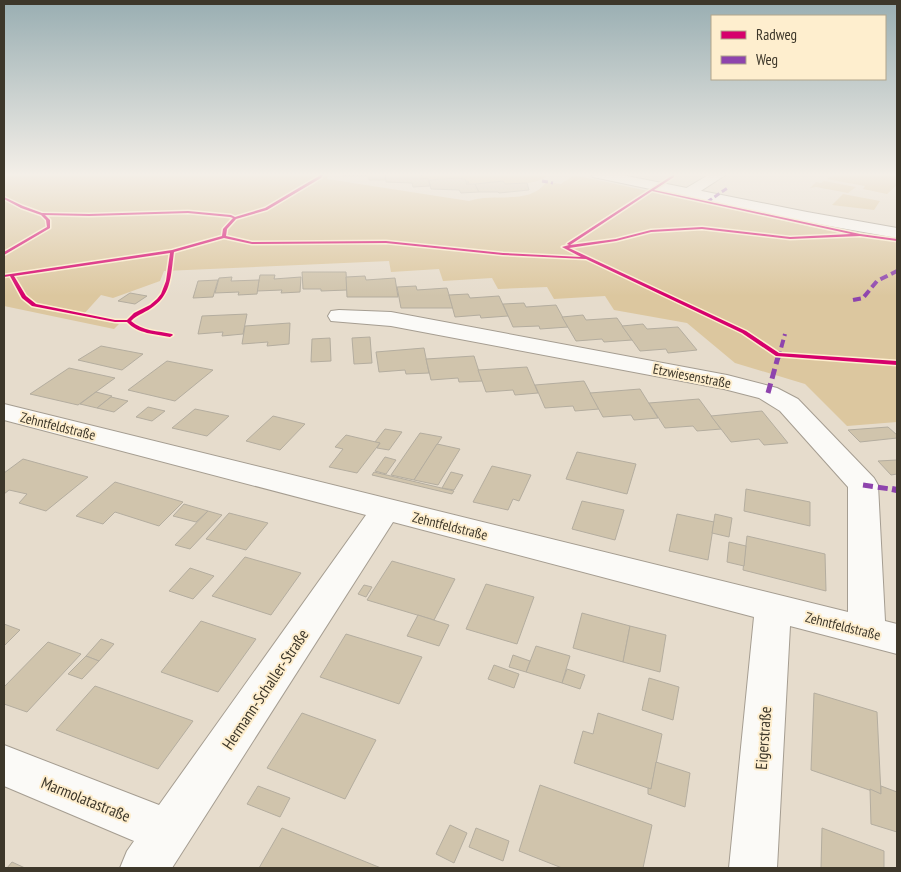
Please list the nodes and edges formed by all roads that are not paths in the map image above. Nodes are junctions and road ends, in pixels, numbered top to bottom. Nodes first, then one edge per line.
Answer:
1 (800, 215) edge
2 (847, 215) edge
3 (897, 223) edge
4 (897, 233) edge
5 (340, 316) dead end
6 (4, 412) edge
7 (386, 510) junction
8 (774, 608) junction
9 (867, 632) junction
10 (897, 639) edge
11 (4, 765) edge
12 (168, 832) junction
13 (144, 868) edge
14 (753, 868) edge

1 - 4 street
2 - 3 street
5 - 9 street, Etzwiesenstraße
6 - 7 street, Zehntfeldstraße
7 - 8 street, Zehntfeldstraße
7 - 12 street, Hermann-Schaller-Straße
8 - 9 street, Zehntfeldstraße
8 - 14 street, Eigerstraße
9 - 10 street, Zehntfeldstraße
11 - 12 street, Marmolatastraße
12 - 13 street, Hermann-Schaller-Straße

